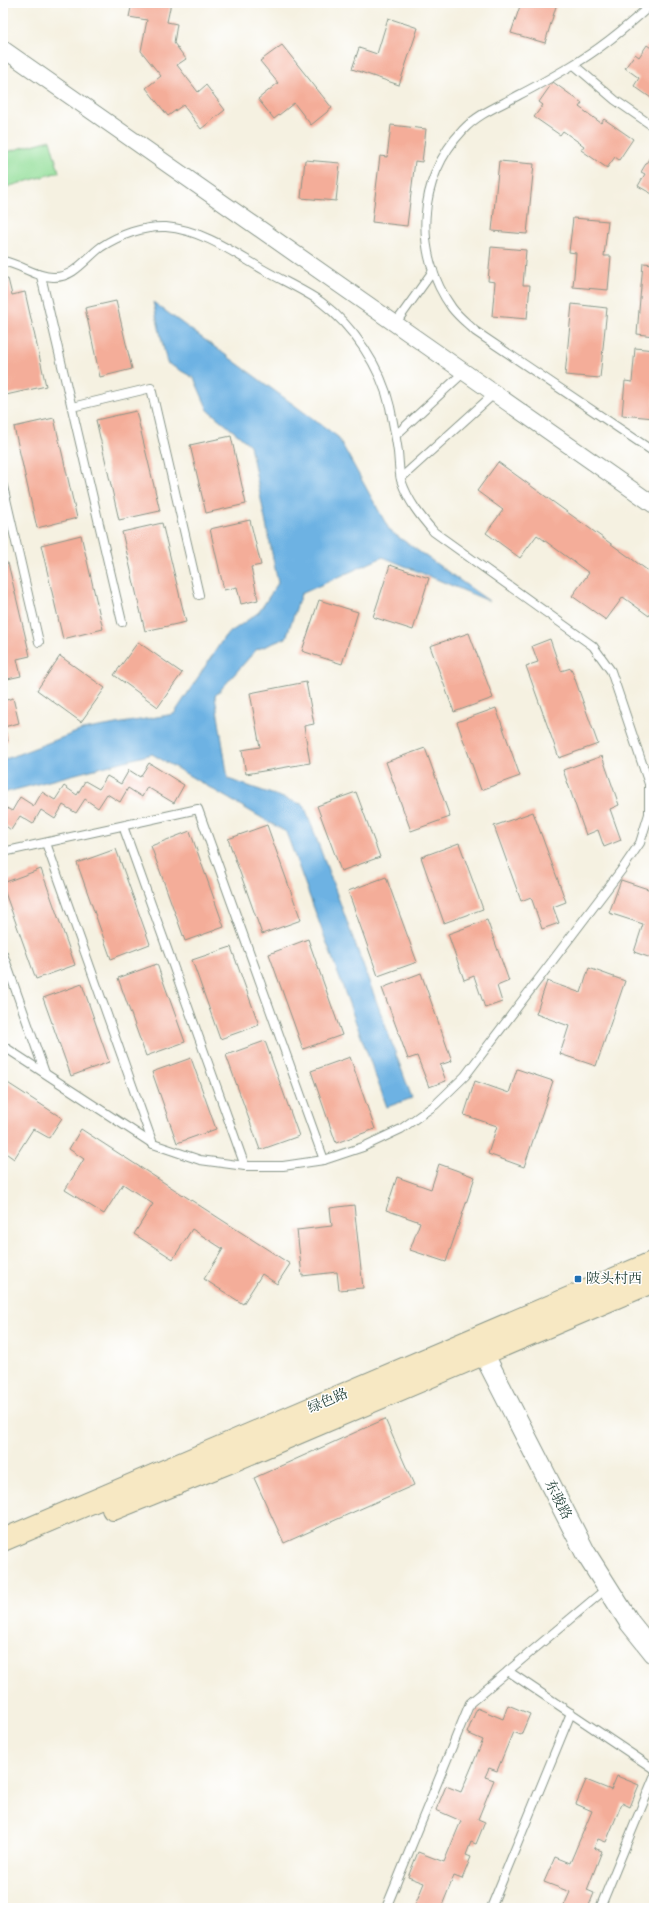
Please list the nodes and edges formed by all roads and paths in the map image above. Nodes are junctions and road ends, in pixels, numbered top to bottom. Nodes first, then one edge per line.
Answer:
1 (653, 3) edge
2 (3, 49) edge
3 (574, 64) junction
4 (654, 127) edge
5 (3, 261) edge
6 (433, 271) junction
7 (41, 276) junction
8 (395, 324) junction
9 (464, 372) junction
10 (495, 393) junction
11 (72, 407) junction
12 (396, 435) junction
13 (654, 452) edge
14 (401, 478) junction
15 (3, 486) edge
16 (654, 505) edge
17 (199, 596) dead end
18 (122, 622) dead end
19 (39, 642) dead end
20 (123, 826) junction
21 (46, 843) junction
22 (3, 852) edge
23 (3, 954) edge
24 (3, 1046) edge
25 (45, 1073) junction
26 (153, 1144) junction
27 (324, 1160) junction
28 (245, 1166) junction
29 (654, 1262) edge
30 (654, 1281) edge
31 (480, 1346) junction
32 (3, 1540) edge
33 (3, 1554) edge
34 (607, 1588) junction
35 (654, 1653) edge
36 (508, 1671) junction
37 (570, 1713) junction
38 (654, 1769) edge
39 (654, 1777) edge
40 (386, 1908) edge
41 (491, 1908) edge
42 (600, 1908) edge

1 - 3 lane
2 - 8 street
3 - 4 lane
3 - 6 lane
5 - 7 lane
6 - 8 lane
6 - 13 lane
7 - 11 lane
7 - 12 lane
8 - 9 street
9 - 10 street
9 - 12 lane
10 - 14 lane
10 - 16 street
11 - 17 lane
11 - 18 lane
12 - 14 lane
14 - 27 lane
15 - 19 lane
20 - 21 lane
20 - 27 lane
20 - 28 lane
21 - 22 lane
21 - 26 lane
23 - 25 lane
24 - 25 lane
25 - 26 lane
26 - 28 lane
27 - 28 lane
29 - 31 main road, 绿色路
30 - 31 main road, 绿色路
31 - 32 main road, 绿色路
31 - 33 main road, 绿色路
31 - 34 street, 东骏路
34 - 35 street, 东骏路
34 - 36 lane
36 - 37 lane
36 - 40 lane
37 - 38 lane
37 - 41 lane
39 - 42 lane

